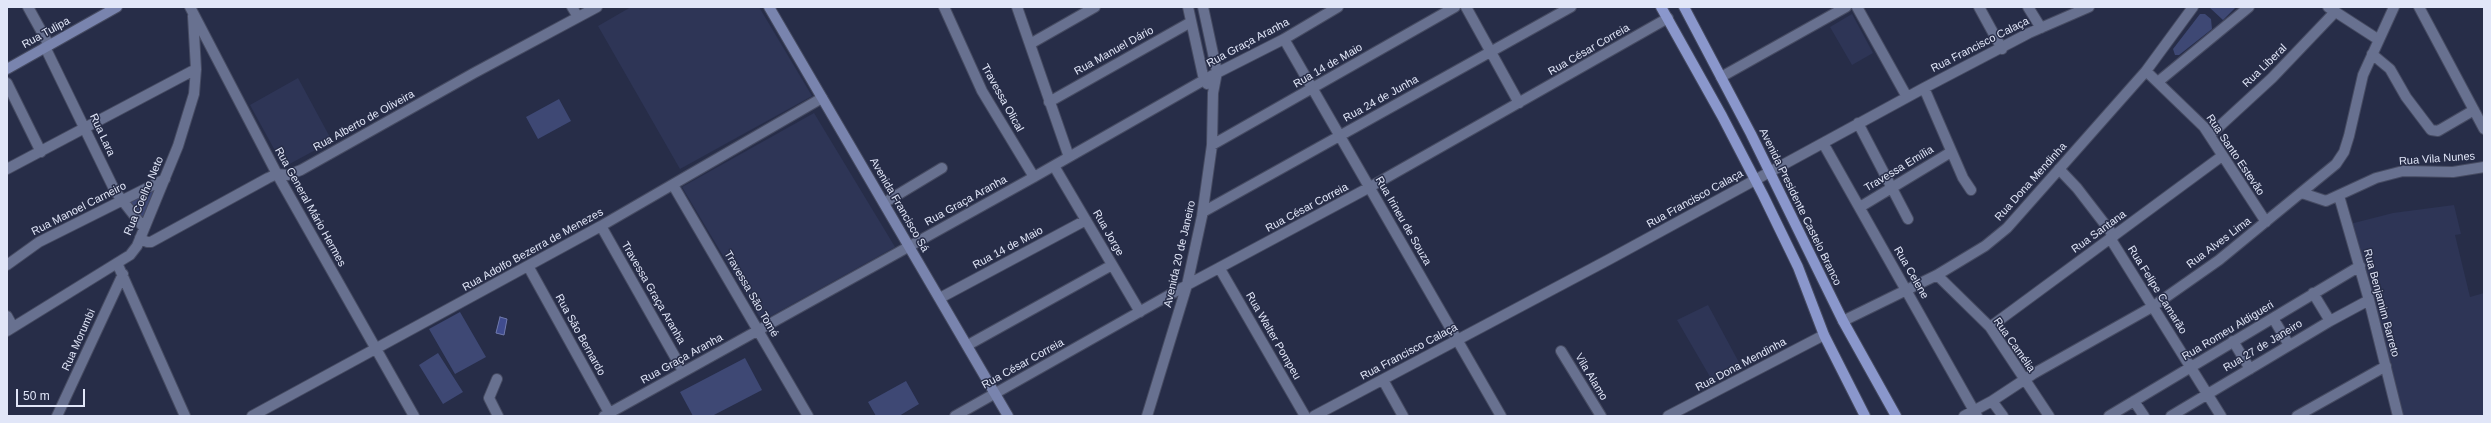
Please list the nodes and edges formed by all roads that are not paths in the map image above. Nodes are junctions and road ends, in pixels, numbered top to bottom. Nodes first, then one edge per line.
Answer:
1 (28, 7) edge
2 (117, 7) edge
3 (572, 7) edge
4 (597, 7) edge
5 (769, 7) edge
6 (944, 7) edge
7 (1017, 7) edge
8 (1095, 7) edge
9 (1188, 7) edge
10 (1203, 7) edge
11 (1338, 7) edge
12 (1455, 7) edge
13 (1466, 7) edge
14 (1571, 7) edge
15 (1661, 7) edge
16 (1685, 7) edge
17 (1846, 7) edge
18 (1857, 7) edge
19 (1979, 7) edge
20 (2028, 7) edge
21 (2087, 7) edge
22 (2193, 7) edge
23 (2249, 7) edge
24 (2394, 7) edge
25 (2419, 7) edge
26 (192, 10) edge
27 (2332, 10) edge
28 (578, 17) junction
29 (1668, 18) junction
30 (1192, 22) junction
31 (2041, 28) junction
32 (1284, 39) junction
33 (2379, 40) junction
34 (1030, 44) junction
35 (47, 46) junction
36 (2002, 49) junction
37 (1491, 52) junction
38 (2372, 54) junction
39 (7, 68) edge
40 (196, 69) junction
41 (2146, 71) junction
42 (1217, 72) junction
43 (1721, 77) junction
44 (1204, 80) junction
45 (2159, 81) junction
46 (7, 83) edge
47 (1312, 88) junction
48 (1924, 88) junction
49 (1213, 93) junction
50 (1907, 97) junction
51 (822, 98) junction
52 (1049, 102) junction
53 (1519, 103) junction
54 (2474, 110) junction
55 (1858, 123) junction
56 (84, 127) junction
57 (2484, 129) edge
58 (1340, 135) junction
59 (2210, 135) junction
60 (1823, 143) junction
61 (1212, 145) junction
62 (41, 152) junction
63 (1951, 152) junction
64 (2222, 156) junction
65 (1069, 157) junction
66 (1054, 166) junction
67 (2484, 167) edge
68 (942, 168) dead end
69 (7, 169) edge
70 (2059, 170) junction
71 (1770, 171) junction
72 (277, 174) junction
73 (1034, 177) junction
74 (165, 179) junction
75 (1755, 180) junction
76 (673, 185) junction
77 (1370, 187) junction
78 (1892, 188) junction
79 (1971, 190) dead end
80 (2302, 193) junction
81 (2339, 196) junction
82 (122, 200) junction
83 (884, 203) junction
84 (1860, 207) junction
85 (1203, 212) junction
86 (1908, 219) dead end
87 (1086, 220) junction
88 (2266, 222) junction
89 (601, 226) junction
90 (142, 233) junction
91 (2112, 237) junction
92 (910, 246) junction
93 (116, 263) junction
94 (7, 265) edge
95 (1112, 265) junction
96 (528, 266) junction
97 (2360, 266) junction
98 (1220, 269) junction
99 (123, 274) junction
100 (1937, 275) junction
101 (1187, 286) junction
102 (1907, 290) junction
103 (2313, 293) junction
104 (940, 298) junction
105 (2369, 300) junction
106 (2152, 307) junction
107 (1140, 312) junction
108 (7, 316) edge
109 (2272, 318) junction
110 (1843, 321) junction
111 (2330, 321) junction
112 (1990, 327) junction
113 (10, 329) edge
114 (759, 330) junction
115 (1824, 335) junction
116 (1457, 340) junction
117 (2233, 341) junction
118 (968, 345) junction
119 (2289, 345) junction
120 (376, 350) junction
121 (1561, 351) dead end
122 (2386, 366) junction
123 (2191, 367) junction
124 (2250, 369) junction
125 (684, 371) junction
126 (496, 379) dead end
127 (1383, 380) junction
128 (2024, 380) junction
129 (995, 394) junction
130 (2208, 394) junction
131 (1992, 401) junction
132 (2134, 401) junction
133 (1975, 413) edge
134 (608, 415) edge
135 (57, 416) edge
136 (185, 416) edge
137 (252, 416) edge
138 (414, 416) edge
139 (498, 416) edge
140 (808, 416) edge
141 (955, 416) edge
142 (1008, 416) edge
143 (1148, 416) edge
144 (1305, 416) edge
145 (1314, 416) edge
146 (1403, 416) edge
147 (1501, 416) edge
148 (1601, 416) edge
149 (1668, 416) edge
150 (1865, 416) edge
151 (1896, 416) edge
152 (1964, 416) edge
153 (2003, 416) edge
154 (2049, 416) edge
155 (2108, 416) edge
156 (2144, 416) edge
157 (2171, 416) edge
158 (2221, 416) edge
159 (2297, 416) edge
160 (2398, 416) edge

1 - 35 street, Rua Lara
2 - 35 main road, Rua Tulipa
3 - 28 street
4 - 28 street, Rua Alberto de Oliveira
5 - 51 main road, Avenida Francisco Sá
6 - 73 street, Travessa Olical
7 - 34 street
8 - 34 street
9 - 30 street
10 - 42 street, Avenida 20 de Janeiro
11 - 32 street, Rua Graça Aranha
12 - 47 street, Rua 14 de Maio
13 - 37 street
14 - 37 street, Rua 24 de Junha
15 - 29 main road
16 - 43 main road, Avenida Presidente Castelo Branco
17 - 43 street
18 - 50 street
19 - 36 street
20 - 31 street
21 - 31 street, Rua Francisco Calaça
22 - 41 street, Rua Dona Mendinha
23 - 45 street
24 - 33 street, Rua Alves Lima
25 - 54 street
26 - 40 street, Rua Coelho Neto
26 - 72 street, Rua General Mário Hermes
27 - 33 street
27 - 59 street, Rua Liberal
28 - 72 street, Rua Alberto de Oliveira
29 - 53 street, Rua César Correia
29 - 75 main road
30 - 44 street
30 - 52 street, Rua Manuel Dário
31 - 36 street, Rua Francisco Calaça
32 - 42 street, Rua Graça Aranha
32 - 47 street, Rua Irineu de Souza
33 - 38 street, Rua Alves Lima
34 - 52 street
35 - 39 main road, Rua Tulipa
35 - 56 street, Rua Lara
36 - 48 street, Rua Francisco Calaça
37 - 53 street
37 - 58 street, Rua 24 de Junha
38 - 54 street
38 - 80 street, Rua Alves Lima
40 - 56 street
40 - 74 street, Rua Coelho Neto
41 - 45 street, Rua Santo Estevão
41 - 70 street, Rua Dona Mendinha
42 - 44 street, Rua Graça Aranha
42 - 49 street, Avenida 20 de Janeiro
43 - 71 main road, Avenida Presidente Castelo Branco
44 - 49 street
44 - 65 street, Rua Graça Aranha
45 - 59 street, Rua Santo Estevão
46 - 62 street
47 - 58 street, Rua Irineu de Souza
47 - 61 street, Rua 14 de Maio
48 - 50 street, Rua Francisco Calaça
48 - 63 street
49 - 61 street, Avenida 20 de Janeiro
50 - 55 street, Rua Francisco Calaça
51 - 76 street, Rua Adolfo Bezerra de Menezes
51 - 83 main road, Avenida Francisco Sá
52 - 65 street
53 - 77 street, Rua César Correia
54 - 57 street
55 - 60 street, Rua Francisco Calaça
55 - 78 street
56 - 62 street
56 - 82 street, Rua Lara
58 - 77 street, Rua Irineu de Souza
58 - 85 street, Rua 24 de Junha
59 - 64 street, Rua Santo Estevão
60 - 71 street, Rua Francisco Calaça
60 - 84 street, Rua Celene
61 - 85 street, Avenida 20 de Janeiro
62 - 69 street
63 - 78 street, Travessa Emília
63 - 79 street
64 - 88 street, Rua Santo Estevão
64 - 91 street, Rua Santana
65 - 66 street, Rua Graça Aranha
66 - 73 street, Rua Graça Aranha
66 - 87 street, Rua Jorge
67 - 81 street, Rua Vila Nunes
68 - 83 street
70 - 91 street, Rua Felipe Camarão
70 - 100 street, Rua Dona Mendinha
71 - 75 street, Rua Francisco Calaça
71 - 110 main road, Avenida Presidente Castelo Branco
72 - 90 street, Rua Alberto de Oliveira
72 - 120 street, Rua General Mário Hermes
73 - 92 street, Rua Graça Aranha
74 - 82 street, Rua Manoel Carneiro
74 - 90 street, Rua Coelho Neto
75 - 115 main road
75 - 116 street, Rua Francisco Calaça
76 - 89 street, Rua Adolfo Bezerra de Menezes
76 - 114 street, Travessa São Tomé
77 - 98 street, Rua César Correia
77 - 116 street, Rua Irineu de Souza
78 - 84 street, Travessa Emília
78 - 86 street
80 - 81 street, Rua Vila Nunes
80 - 88 street, Rua Alves Lima
81 - 97 street, Rua Benjamim Barreto
82 - 90 street, Rua Lara
82 - 94 street, Rua Manoel Carneiro
83 - 92 main road, Avenida Francisco Sá
84 - 102 street, Rua Celene
85 - 101 street, Avenida 20 de Janeiro
87 - 95 street, Rua Jorge
87 - 104 street, Rua 14 de Maio
88 - 106 street, Rua Alves Lima
89 - 96 street, Rua Adolfo Bezerra de Menezes
89 - 125 street, Travessa Graça Aranha
90 - 93 street, Rua Coelho Neto
91 - 106 street, Rua Felipe Camarão
91 - 112 street, Rua Santana
92 - 104 main road, Avenida Francisco Sá
92 - 114 street, Rua Graça Aranha
93 - 99 street
93 - 113 street
95 - 107 street, Rua Jorge
95 - 118 street
96 - 120 street, Rua Adolfo Bezerra de Menezes
96 - 134 street, Rua São Bernardo
97 - 103 street, Rua Romeu Aldigueri
97 - 105 street, Rua Benjamim Barreto
98 - 101 street, Rua César Correia
98 - 144 street, Rua Walter Pompeu
99 - 135 street, Rua Morumbi
99 - 136 street
100 - 102 street, Rua Dona Mendinha
100 - 112 street, Rua Camélia
101 - 107 street, Rua César Correia
101 - 143 street, Avenida 20 de Janeiro
102 - 110 street, Rua Dona Mendinha
102 - 133 street, Rua Celene
103 - 109 street, Rua Romeu Aldigueri
103 - 111 street
104 - 118 main road, Avenida Francisco Sá
105 - 111 street, Rua 27 de Janeiro
105 - 122 street, Rua Benjamim Barreto
106 - 123 street, Rua Felipe Camarão
106 - 128 street, Rua Alves Lima
107 - 129 street, Rua César Correia
108 - 113 street
109 - 117 street, Rua Romeu Aldigueri
109 - 119 street
110 - 151 main road, Avenida Presidente Castelo Branco
111 - 119 street, Rua 27 de Janeiro
112 - 128 street, Rua Camélia
114 - 125 street, Rua Graça Aranha
114 - 140 street, Travessa São Tomé
115 - 149 street, Rua Dona Mendinha
115 - 150 main road
116 - 127 street, Rua Francisco Calaça
116 - 147 street, Rua Irineu de Souza
117 - 123 street, Rua Romeu Aldigueri
117 - 124 street
118 - 129 main road, Avenida Francisco Sá
119 - 124 street, Rua 27 de Janeiro
120 - 137 street, Rua Adolfo Bezerra de Menezes
120 - 138 street, Rua General Mário Hermes
121 - 148 street, Vila Alamo
122 - 159 street
122 - 160 street, Rua Benjamim Barreto
123 - 130 street, Rua Felipe Camarão
123 - 132 street, Rua Romeu Aldigueri
124 - 130 street, Rua 27 de Janeiro
125 - 134 street, Rua Graça Aranha
126 - 139 street
127 - 145 street, Rua Francisco Calaça
127 - 146 street
128 - 131 street, Rua Alves Lima
128 - 154 street, Rua Camélia
129 - 141 street, Rua César Correia
129 - 142 main road, Avenida Francisco Sá
130 - 157 street, Rua 27 de Janeiro
130 - 158 street, Rua Felipe Camarão
131 - 133 street, Rua Alves Lima
131 - 153 street
132 - 155 street, Rua Romeu Aldigueri
132 - 156 street
133 - 152 street, Rua Alves Lima

